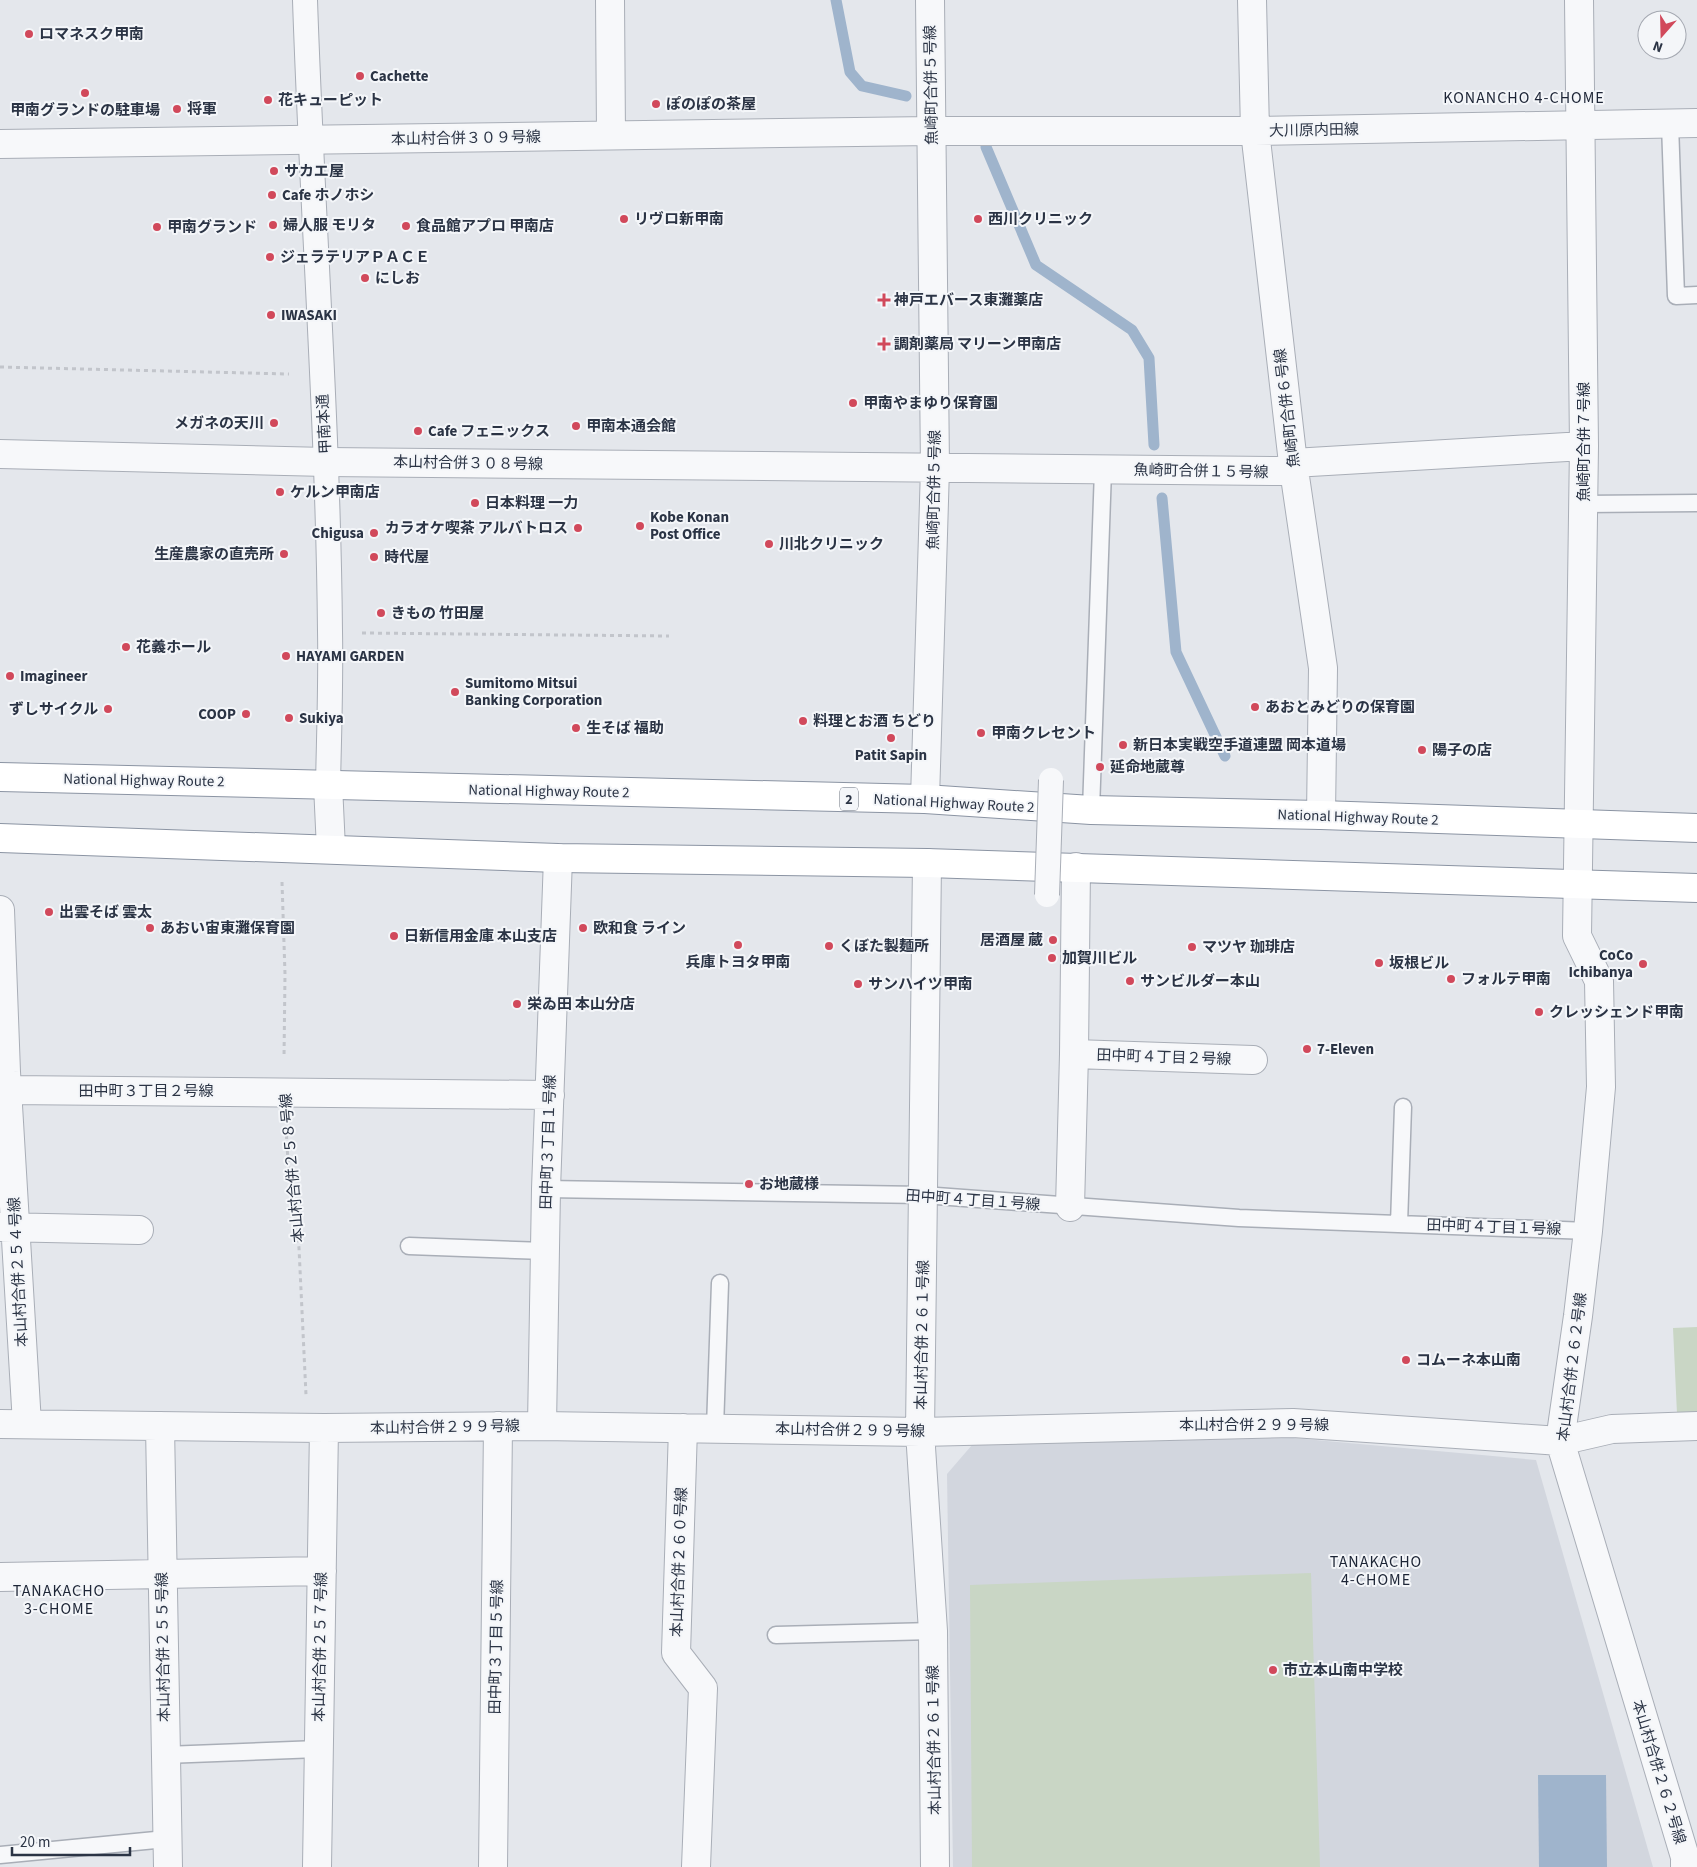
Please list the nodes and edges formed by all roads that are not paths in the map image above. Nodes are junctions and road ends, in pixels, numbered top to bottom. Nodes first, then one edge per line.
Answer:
1 (305, 0) edge
2 (610, 0) edge
3 (930, 0) edge
4 (1252, 0) edge
5 (1580, 0) edge
6 (1697, 123) edge
7 (1670, 124) junction
8 (1582, 126) junction
9 (932, 131) junction
10 (1255, 131) junction
11 (611, 135) junction
12 (310, 140) junction
13 (0, 144) edge
14 (1697, 295) edge
15 (1584, 446) junction
16 (0, 454) edge
17 (326, 462) junction
18 (1293, 463) junction
19 (935, 468) junction
20 (1104, 470) junction
21 (1697, 503) edge
22 (1584, 504) junction
23 (0, 777) edge
24 (1051, 780) dead end
25 (328, 785) junction
26 (924, 799) junction
27 (1091, 810) junction
28 (1321, 815) junction
29 (1579, 825) junction
30 (1697, 828) edge
31 (0, 838) edge
32 (331, 849) junction
33 (558, 858) junction
34 (927, 863) junction
35 (1076, 867) junction
36 (1578, 885) junction
37 (1697, 888) edge
38 (1047, 894) dead end
39 (0, 910) edge
40 (1074, 1054) junction
41 (3, 1060) edge
42 (1253, 1060) dead end
43 (8, 1090) junction
44 (550, 1094) junction
45 (1403, 1107) dead end
46 (546, 1189) junction
47 (924, 1195) junction
48 (1070, 1207) junction
49 (1399, 1224) junction
50 (8, 1228) edge
51 (139, 1230) dead end
52 (1588, 1231) junction
53 (409, 1246) dead end
54 (545, 1251) junction
55 (720, 1283) dead end
56 (0, 1424) edge
57 (28, 1424) junction
58 (160, 1426) junction
59 (498, 1426) junction
60 (542, 1426) junction
61 (1697, 1426) edge
62 (316, 1428) junction
63 (683, 1428) junction
64 (715, 1428) junction
65 (920, 1432) junction
66 (1560, 1441) junction
67 (322, 1571) junction
68 (162, 1574) junction
69 (0, 1577) edge
70 (933, 1632) junction
71 (776, 1636) dead end
72 (318, 1749) junction
73 (165, 1754) junction
74 (166, 1840) junction
75 (0, 1855) edge
76 (168, 1867) edge
77 (317, 1867) edge
78 (493, 1867) edge
79 (696, 1867) edge
80 (935, 1867) edge
81 (1685, 1867) edge

1 - 12 street, 甲南本通
2 - 11 street
3 - 9 street, 魚崎町合併５号線
4 - 10 street, 魚崎町合併６号線
5 - 8 street, 魚崎町合併７号線
6 - 7 street, 大川原内田線
7 - 8 street, 大川原内田線
7 - 14 lane
8 - 10 street, 大川原内田線
8 - 15 street, 魚崎町合併７号線
9 - 10 street, 大川原内田線
9 - 11 street, 本山村合併３０９号線
9 - 19 street, 魚崎町合併５号線
10 - 18 street, 魚崎町合併６号線
11 - 12 street, 本山村合併３０９号線
12 - 13 street, 本山村合併３０９号線
12 - 17 street, 甲南本通
15 - 18 street, 魚崎町合併１５号線
15 - 22 street, 魚崎町合併７号線
16 - 17 street, 本山村合併３０８号線
17 - 19 street, 本山村合併３０８号線
17 - 25 street, 甲南本通
18 - 20 street, 魚崎町合併１５号線
18 - 28 street, 魚崎町合併６号線
19 - 20 street, 魚崎町合併１５号線
19 - 26 street, 魚崎町合併５号線
20 - 27 lane
21 - 22 lane
22 - 29 street, 魚崎町合併７号線
23 - 25 highway, National Highway Route 2 / 2
24 - 38 street, bridge
25 - 26 highway, National Highway Route 2 / 2
25 - 32 street, 甲南本通
26 - 27 highway, National Highway Route 2 / 2
27 - 28 highway, National Highway Route 2 / 2
28 - 29 highway, National Highway Route 2 / 2
29 - 30 highway, National Highway Route 2 / 2
29 - 36 street, 魚崎町合併７号線
31 - 32 highway
32 - 33 highway
33 - 34 highway
33 - 44 street, 田中町３丁目１号線
34 - 35 highway
34 - 47 street, 本山村合併２６１号線
35 - 36 highway
35 - 40 street, 田中町４丁目２号線
36 - 37 highway
36 - 52 street, 本山村合併２６２号線
39 - 41 street, 本山村合併２５４号線
40 - 42 street, 田中町４丁目２号線
40 - 48 street, 田中町４丁目２号線
41 - 43 street, 本山村合併２５４号線
43 - 44 street, 田中町３丁目２号線
43 - 50 street, 本山村合併２５４号線
44 - 46 street, 田中町３丁目１号線
45 - 49 lane
46 - 47 lane, 田中町４丁目１号線
46 - 54 street, 田中町３丁目１号線
47 - 48 lane, 田中町４丁目１号線
47 - 65 street, 本山村合併２６１号線
48 - 49 lane, 田中町４丁目１号線
49 - 52 lane, 田中町４丁目１号線
50 - 51 street
50 - 57 street, 本山村合併２５４号線
52 - 66 street, 本山村合併２６２号線
53 - 54 lane
54 - 60 street, 田中町３丁目１号線
55 - 64 lane
56 - 57 street, 本山村合併２９９号線
57 - 58 street, 本山村合併２９９号線
58 - 62 street, 本山村合併２９９号線
58 - 68 street, 本山村合併２５５号線
59 - 60 street, 本山村合併２９９号線
59 - 62 street, 本山村合併２９９号線
59 - 78 street, 田中町３丁目５号線
60 - 63 street, 本山村合併２９９号線
61 - 66 street, 本山村合併２９９号線
62 - 67 street, 本山村合併２５７号線
63 - 64 street, 本山村合併２９９号線
63 - 79 street, 本山村合併２６０号線
64 - 65 street, 本山村合併２９９号線
65 - 66 street, 本山村合併２９９号線
65 - 70 street, 本山村合併２６１号線
66 - 81 street, 本山村合併２６２号線
67 - 68 street
67 - 72 street, 本山村合併２５７号線
68 - 69 street
68 - 73 street, 本山村合併２５５号線
70 - 71 lane
70 - 80 street, 本山村合併２６１号線
72 - 73 lane
72 - 77 street, 本山村合併２５７号線
73 - 74 street, 本山村合併２５５号線
74 - 75 lane
74 - 76 street, 本山村合併２５５号線

